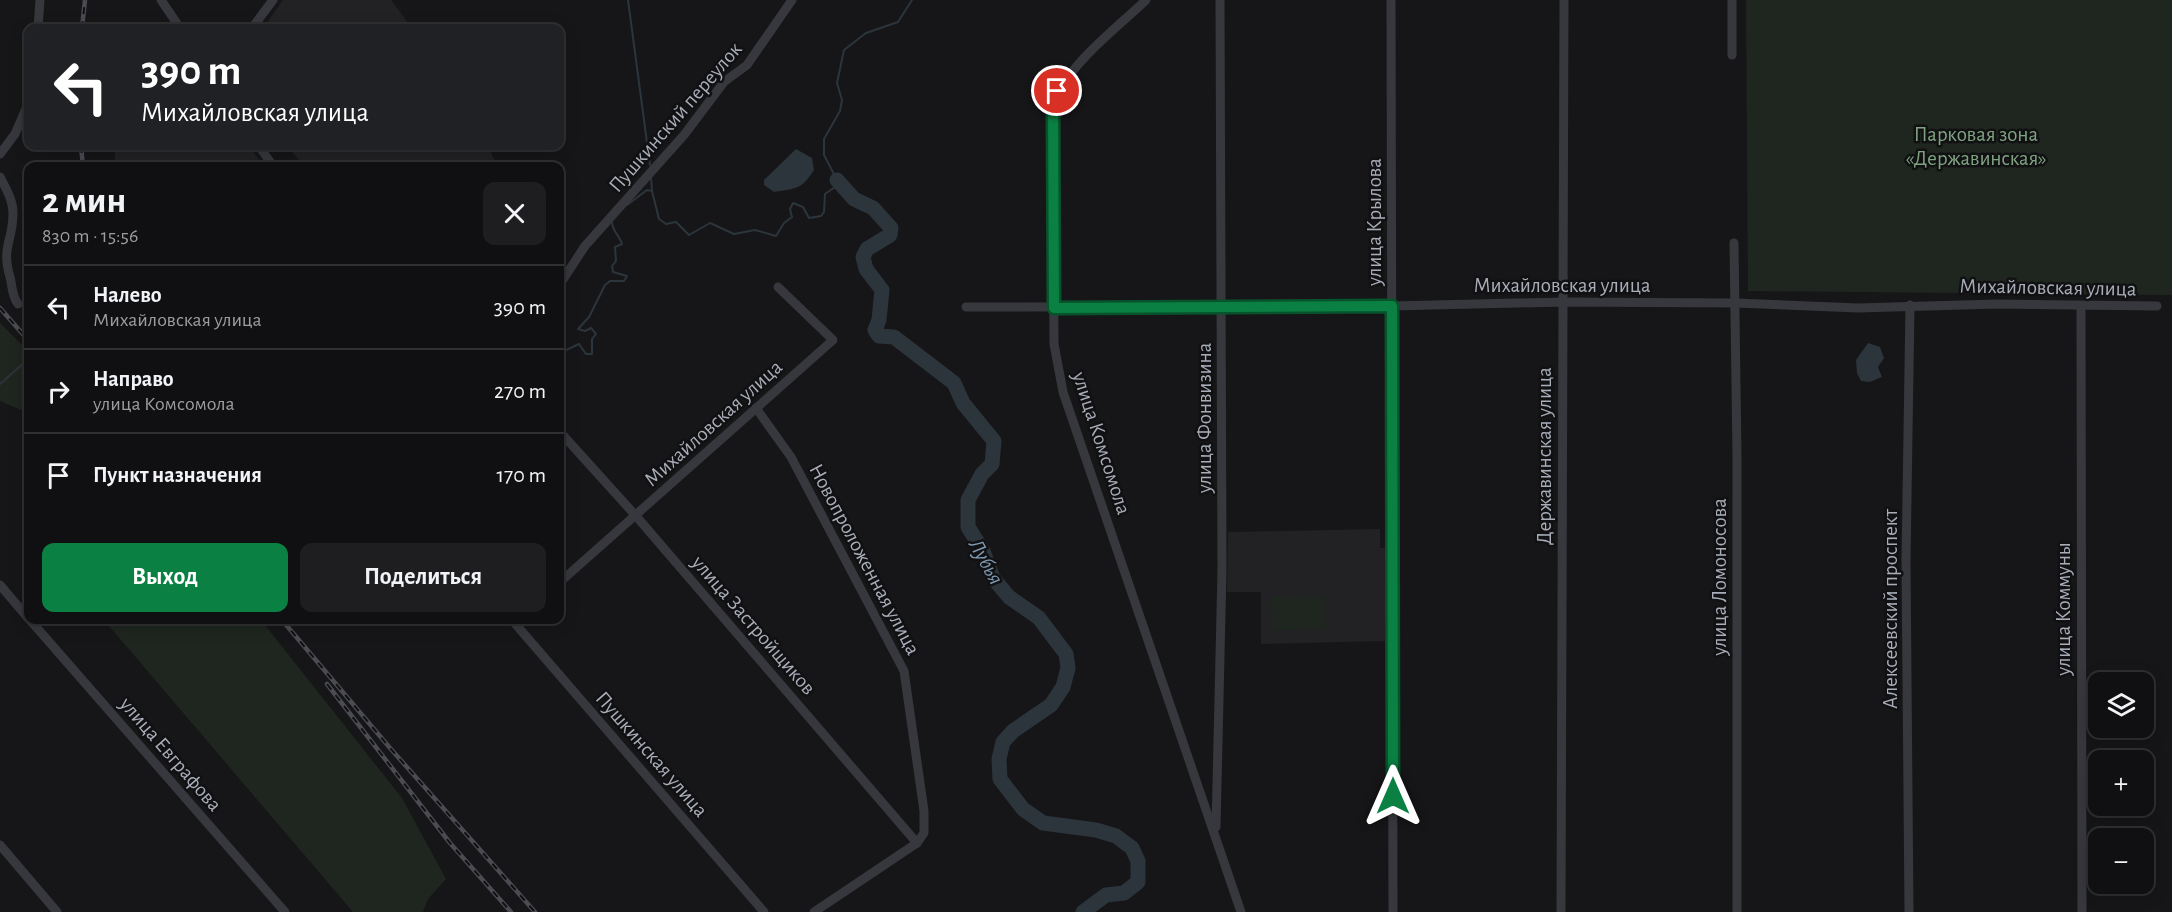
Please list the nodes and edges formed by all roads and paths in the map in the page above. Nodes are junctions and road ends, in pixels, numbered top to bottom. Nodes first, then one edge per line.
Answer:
1 (40, 0) edge
2 (161, 0) edge
3 (273, 0) edge
4 (792, 0) edge
5 (1146, 0) edge
6 (1220, 0) edge
7 (1391, 0) edge
8 (1564, 0) edge
9 (1732, 0) edge
10 (38, 24) edge
11 (177, 24) edge
12 (255, 24) edge
13 (1732, 55) dead end
14 (24, 113) edge
15 (0, 154) edge
16 (0, 177) edge
17 (1734, 243) dead end
18 (564, 278) edge
19 (778, 286) dead end
20 (1563, 302) junction
21 (1736, 303) junction
22 (18, 304) dead end
23 (1910, 305) junction
24 (1392, 306) junction
25 (2081, 306) junction
26 (2157, 306) dead end
27 (966, 307) dead end
28 (1221, 307) junction
29 (1054, 308) junction
30 (756, 408) junction
31 (564, 437) edge
32 (636, 516) junction
33 (564, 579) edge
34 (0, 585) edge
35 (24, 613) edge
36 (33, 624) edge
37 (517, 624) edge
38 (1216, 835) junction
39 (917, 843) junction
40 (0, 845) edge
41 (57, 912) edge
42 (285, 912) edge
43 (764, 912) edge
44 (814, 912) edge
45 (1241, 912) edge
46 (1393, 912) edge
47 (1561, 912) edge
48 (1737, 912) edge
49 (1909, 912) edge
50 (2082, 912) edge

1 - 10 street
2 - 11 street
3 - 12 street
4 - 18 street, Пушкинский переулок
5 - 29 street, улица Комсомола
6 - 28 street, улица Фонвизина
7 - 24 street, улица Крылова
8 - 20 street, Державинская улица
9 - 13 street
14 - 15 street
16 - 22 street
17 - 21 street, улица Ломоносова
19 - 30 street, Михайловская улица
20 - 21 street, Михайловская улица
20 - 24 street, Михайловская улица
20 - 47 street, Державинская улица
21 - 23 street, Михайловская улица
21 - 48 street, улица Ломоносова
23 - 25 street, Михайловская улица
23 - 49 street, Алексеевский проспект
24 - 28 street, Михайловская улица
24 - 46 street, улица Крылова
25 - 26 street, Михайловская улица
25 - 50 street, улица Коммуны
27 - 29 street, Михайловская улица
28 - 29 street, Михайловская улица
28 - 38 street, улица Фонвизина
29 - 38 street, улица Комсомола
30 - 32 street, Михайловская улица
30 - 39 street, Новопроложенная улица
31 - 32 street, улица Застройщиков
32 - 33 street, Михайловская улица
32 - 39 street, улица Застройщиков
34 - 35 street, улица Евграфова
36 - 42 street, улица Евграфова
37 - 43 street, Пушкинская улица
38 - 45 street, улица Комсомола
39 - 44 street
40 - 41 street

